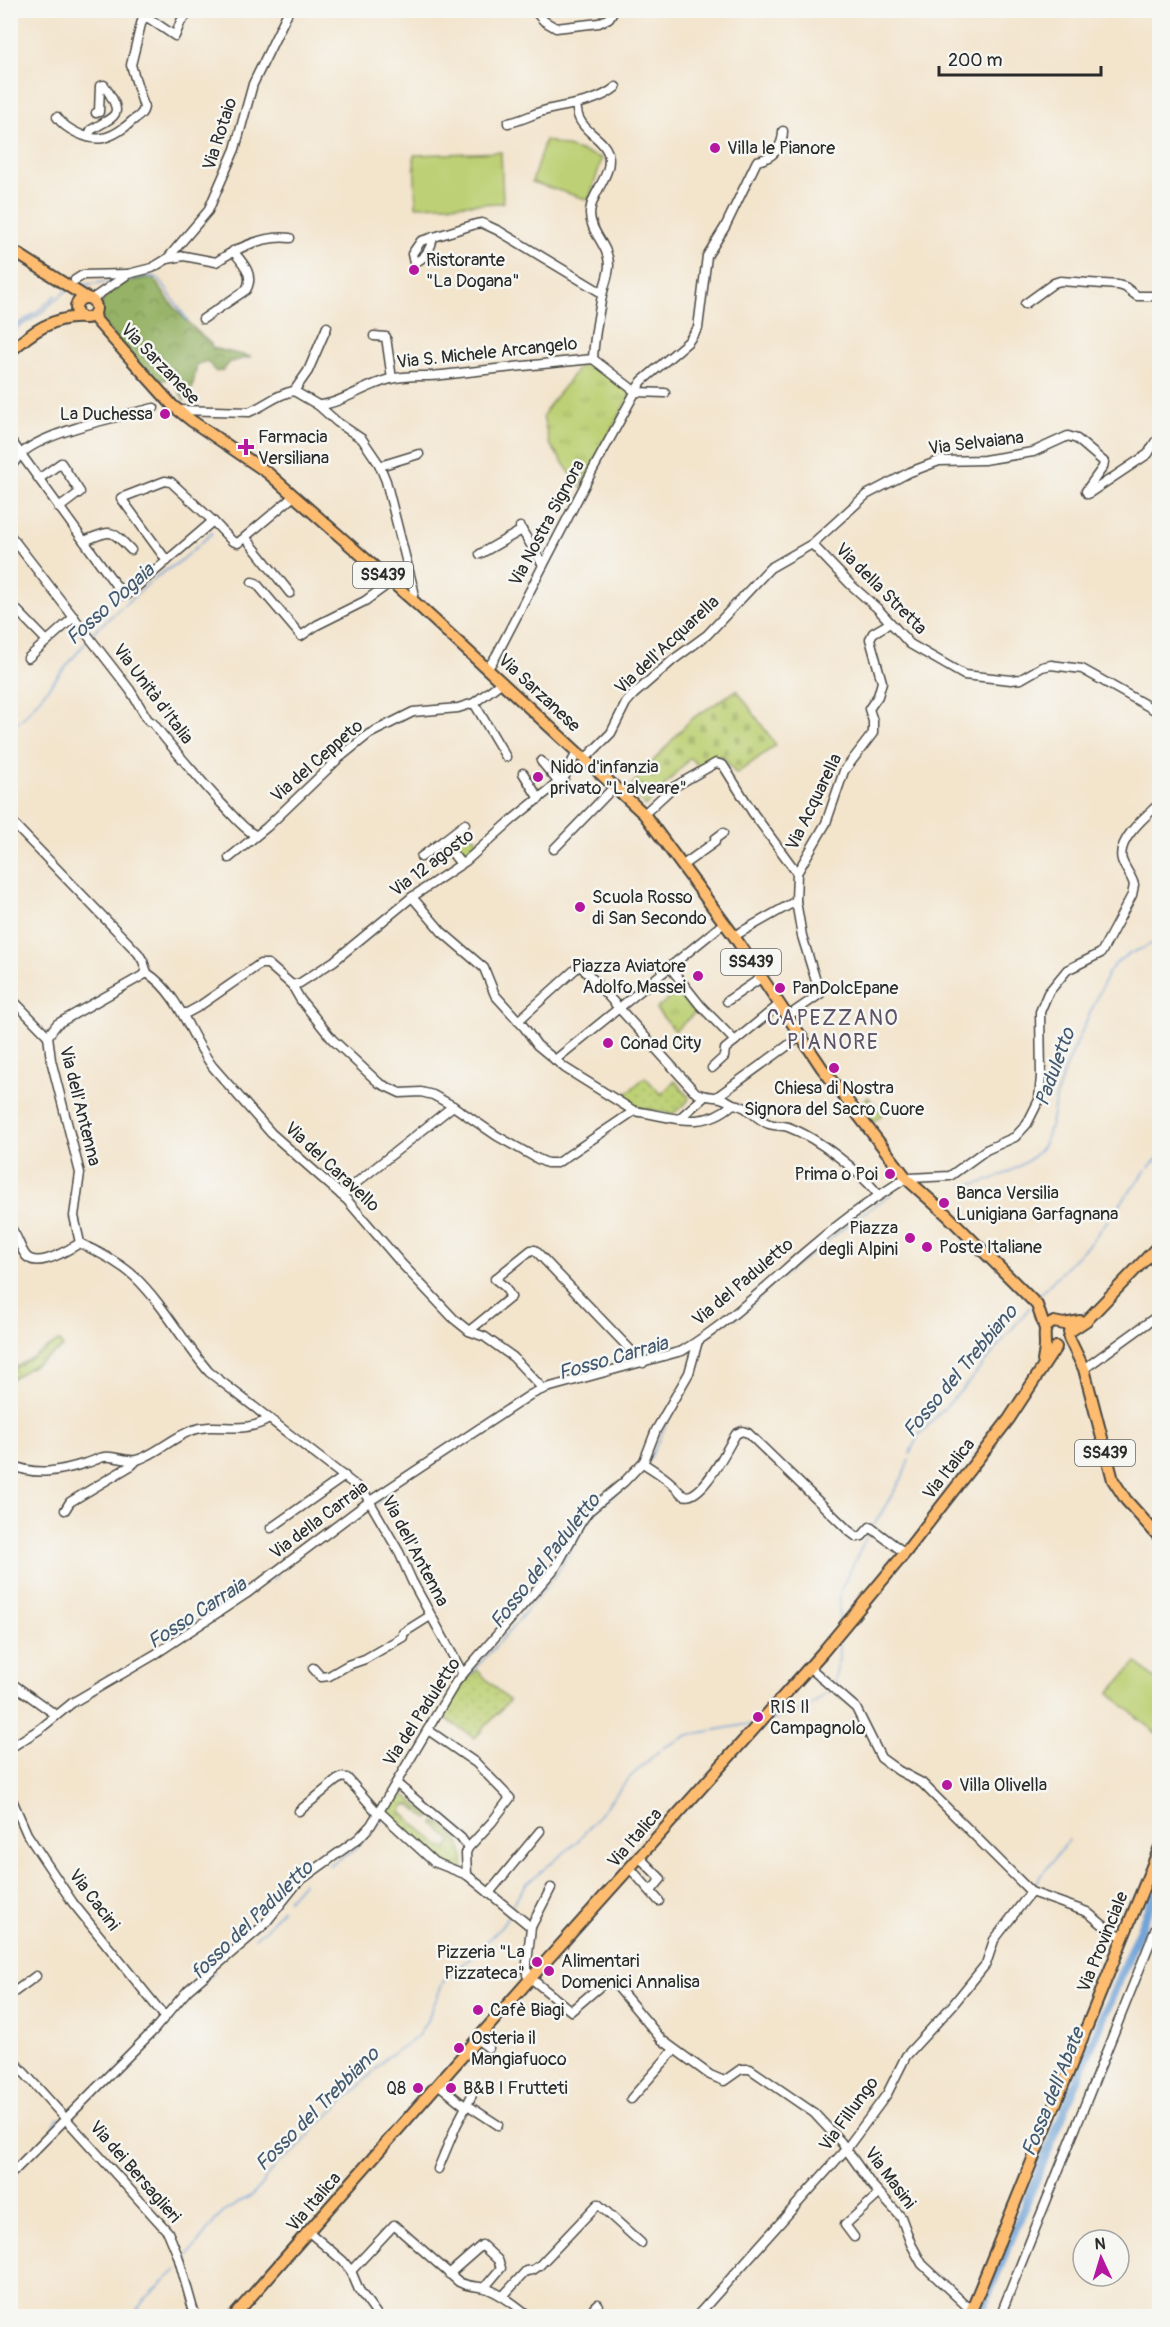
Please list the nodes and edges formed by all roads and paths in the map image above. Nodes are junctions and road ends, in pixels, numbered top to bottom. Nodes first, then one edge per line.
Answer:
1 (192, 10) edge
2 (290, 10) edge
3 (614, 10) edge
4 (535, 11) edge
5 (615, 87) dead end
6 (576, 105) junction
7 (96, 113) dead end
8 (57, 117) dead end
9 (508, 123) dead end
10 (783, 131) dead end
11 (88, 137) junction
12 (433, 237) dead end
13 (290, 238) dead end
14 (10, 249) edge
15 (233, 251) junction
16 (167, 259) junction
17 (125, 276) junction
18 (71, 285) junction
19 (602, 293) junction
20 (1160, 296) edge
21 (1025, 304) dead end
22 (87, 308) junction
23 (203, 319) dead end
24 (327, 327) dead end
25 (374, 336) dead end
26 (10, 352) edge
27 (593, 359) junction
28 (392, 379) junction
29 (294, 391) junction
30 (636, 392) junction
31 (664, 393) dead end
32 (318, 405) junction
33 (154, 408) dead end
34 (179, 410) junction
35 (10, 439) edge
36 (1155, 442) dead end
37 (22, 453) junction
38 (418, 454) dead end
39 (380, 466) junction
40 (10, 467) edge
41 (40, 478) junction
42 (294, 496) junction
43 (59, 508) junction
44 (213, 521) junction
45 (10, 535) edge
46 (246, 538) junction
47 (84, 541) junction
48 (812, 544) junction
49 (131, 550) dead end
50 (480, 554) dead end
51 (167, 561) junction
52 (543, 565) junction
53 (252, 582) dead end
54 (391, 582) junction
55 (290, 593) dead end
56 (412, 599) junction
57 (10, 603) edge
58 (74, 617) junction
59 (890, 623) junction
60 (46, 641) junction
61 (28, 658) dead end
62 (488, 668) junction
63 (502, 682) junction
64 (474, 703) junction
65 (1160, 713) edge
66 (581, 755) junction
67 (506, 757) dead end
68 (541, 764) dead end
69 (523, 772) dead end
70 (559, 783) junction
71 (615, 786) junction
72 (539, 799) junction
73 (1160, 802) edge
74 (644, 814) junction
75 (10, 820) edge
76 (465, 824) dead end
77 (723, 833) dead end
78 (255, 836) junction
79 (443, 841) junction
80 (554, 849) dead end
81 (421, 857) dead end
82 (228, 858) dead end
83 (461, 864) junction
84 (682, 865) junction
85 (797, 873) junction
86 (412, 897) junction
87 (796, 900) junction
88 (724, 923) junction
89 (734, 936) junction
90 (669, 966) junction
91 (147, 973) junction
92 (761, 978) junction
93 (292, 985) junction
94 (10, 996) edge
95 (727, 1001) dead end
96 (780, 1004) junction
97 (618, 1007) junction
98 (183, 1013) junction
99 (788, 1016) junction
100 (518, 1021) junction
101 (48, 1036) junction
102 (801, 1036) junction
103 (735, 1041) junction
104 (555, 1060) junction
105 (712, 1068) dead end
106 (730, 1087) junction
107 (718, 1096) junction
108 (704, 1097) junction
109 (737, 1104) junction
110 (453, 1106) junction
111 (634, 1111) junction
112 (680, 1118) junction
113 (907, 1179) junction
114 (878, 1194) junction
115 (341, 1195) junction
116 (10, 1227) edge
117 (80, 1243) junction
118 (1160, 1244) edge
119 (1039, 1309) junction
120 (1160, 1314) edge
121 (1045, 1329) junction
122 (1064, 1329) junction
123 (469, 1331) junction
124 (698, 1341) junction
125 (1054, 1345) junction
126 (1078, 1354) junction
127 (643, 1363) junction
128 (1084, 1370) junction
129 (543, 1389) junction
130 (269, 1419) junction
131 (137, 1460) junction
132 (10, 1464) edge
133 (645, 1464) junction
134 (345, 1476) junction
135 (370, 1501) junction
136 (65, 1510) dead end
137 (271, 1528) dead end
138 (1160, 1538) edge
139 (905, 1553) junction
140 (430, 1616) junction
141 (809, 1666) junction
142 (313, 1668) dead end
143 (463, 1674) junction
144 (10, 1683) edge
145 (56, 1715) junction
146 (428, 1730) junction
147 (10, 1748) edge
148 (399, 1786) junction
149 (10, 1795) edge
150 (299, 1811) dead end
151 (383, 1815) junction
152 (540, 1831) dead end
153 (1160, 1847) edge
154 (468, 1848) junction
155 (639, 1857) junction
156 (630, 1868) junction
157 (467, 1875) junction
158 (552, 1888) dead end
159 (651, 1891) junction
160 (1031, 1892) junction
161 (489, 1893) junction
162 (659, 1901) dead end
163 (1160, 1918) edge
164 (531, 1927) junction
165 (1124, 1936) junction
166 (36, 1976) dead end
167 (531, 1978) junction
168 (10, 1995) edge
169 (165, 2017) junction
170 (478, 2040) junction
171 (489, 2048) dead end
172 (674, 2050) junction
173 (10, 2056) edge
174 (439, 2085) junction
175 (472, 2095) dead end
176 (631, 2099) dead end
177 (465, 2106) junction
178 (64, 2117) junction
179 (498, 2125) dead end
180 (847, 2148) junction
181 (438, 2169) dead end
182 (10, 2175) edge
183 (879, 2194) junction
184 (309, 2232) junction
185 (854, 2236) dead end
186 (641, 2243) dead end
187 (351, 2271) junction
188 (449, 2274) junction
189 (485, 2287) junction
190 (503, 2296) junction
191 (598, 2304) dead end
192 (970, 2313) edge
193 (195, 2314) edge
194 (234, 2316) edge
195 (378, 2316) edge
196 (529, 2316) edge
197 (586, 2316) edge
198 (697, 2316) edge
199 (1000, 2316) edge

1 - 11 street
2 - 16 street, Via Rotaio
3 - 4 street
5 - 6 street
6 - 9 street
6 - 19 street
7 - 11 street
8 - 11 street
10 - 30 street, Via Nostra Signora
12 - 19 street
13 - 15 street, Via Rotaio
14 - 18 main road, SS439
15 - 16 street, Via Rotaio
15 - 23 street
16 - 17 street, Via Rotaio
17 - 18 street, Via Rotaio
17 - 22 street, Via Rotaio
18 - 22 main road, SS439
19 - 27 street
20 - 21 street
22 - 26 main road
22 - 34 main road, Via Sarzanese / SS439
24 - 29 street
25 - 28 street
27 - 28 street, Via S. Michele Arcangelo
27 - 30 street
28 - 32 street, Via S. Michele Arcangelo
29 - 32 street
29 - 34 street
30 - 31 street
30 - 52 street, Via Nostra Signora
32 - 39 street
33 - 37 street
34 - 42 main road, Via Sarzanese / SS439
35 - 37 street
36 - 48 street, Via Selvaiana
37 - 40 street
37 - 41 street
38 - 39 street
39 - 56 street
41 - 43 street
41 - 43 street
42 - 46 street
42 - 54 main road, Via Sarzanese / SS439
43 - 47 street
44 - 46 street
44 - 51 street
44 - 51 street
45 - 58 street, Via Unità d'Italia
46 - 55 street
47 - 49 street
47 - 51 street
48 - 59 street, Via della Stretta
48 - 66 street, Via dell'Acquarella
50 - 52 street
52 - 62 street, Via Nostra Signora
53 - 54 street
54 - 56 main road, Via Sarzanese / SS439
56 - 62 main road, Via Sarzanese / SS439
57 - 60 street
58 - 60 street
58 - 78 street, Via Unità d'Italia
59 - 65 street, Via della Stretta
59 - 85 street, Via Acquarella
60 - 61 street
62 - 63 main road, Via Sarzanese / SS439
63 - 64 street, Via del Ceppeto
63 - 66 main road, Via Sarzanese / SS439
64 - 67 street
64 - 78 street, Via del Ceppeto
66 - 70 street, Via 12 agosto
66 - 71 main road, Via Sarzanese / SS439
68 - 70 street
69 - 72 street
70 - 72 street, Via 12 agosto
71 - 74 main road, Via Sarzanese / SS439
71 - 80 street
72 - 83 street, Via 12 agosto
73 - 113 street
74 - 84 main road, Via Sarzanese / SS439
74 - 85 street, Via Acquarella
75 - 91 street
76 - 79 street
77 - 84 street
78 - 82 street, Via del Ceppeto
79 - 81 street
79 - 83 street
83 - 86 street, Via 12 agosto
84 - 88 main road, Via Sarzanese / SS439
85 - 87 street, Via Acquarella
86 - 93 street, Via 12 agosto
86 - 100 street
87 - 89 street
87 - 99 street, Via Acquarella
88 - 89 main road, Via Sarzanese / SS439
88 - 90 street
89 - 92 main road, Via Sarzanese / SS439
90 - 97 street
90 - 103 street
91 - 98 street, Via del Caravello
91 - 101 street, Via dell'Antenna
92 - 95 street
92 - 96 main road, Via Sarzanese / SS439
93 - 98 street
93 - 110 street
94 - 101 street
96 - 99 main road, Via Sarzanese / SS439
96 - 103 street
97 - 100 street
97 - 104 street
97 - 108 street
98 - 115 street, Via del Caravello
99 - 102 main road, Via Sarzanese / SS439
100 - 104 street
101 - 117 street, Via dell'Antenna
102 - 106 street
102 - 113 main road, Via Sarzanese / SS439
103 - 105 street
104 - 111 street
106 - 107 street
106 - 109 street
107 - 108 street
107 - 109 street
108 - 112 street
109 - 112 street
109 - 114 street
110 - 111 street
110 - 115 street
111 - 112 street
113 - 114 street, Via del Paduletto
113 - 119 main road, Via Sarzanese / SS439
114 - 124 street, Via del Paduletto
115 - 123 street, Via del Caravello
116 - 117 street
117 - 130 street, Via dell'Antenna
118 - 122 main road
119 - 121 main road, SS439
119 - 122 main road, SS439
120 - 128 street
121 - 122 main road
121 - 125 main road, SS439
122 - 125 main road
122 - 126 main road, SS439
123 - 127 street
123 - 129 street, Via del Caravello
124 - 127 street, Via della Carraia
124 - 133 street, Via del Paduletto
125 - 126 main road
125 - 139 main road, Via Italica
126 - 128 main road, SS439
127 - 129 street, Via della Carraia
128 - 138 main road, SS439
129 - 135 street, Via della Carraia
130 - 131 street
130 - 134 street, Via dell'Antenna
131 - 132 street
131 - 136 street
133 - 139 street
133 - 143 street, Via del Paduletto
134 - 135 street, Via dell'Antenna
134 - 137 street
135 - 140 street, Via dell'Antenna
135 - 145 street, Via della Carraia
139 - 141 main road, Via Italica
140 - 142 street
140 - 143 street, Via dell'Antenna
141 - 155 main road, Via Italica
141 - 160 street
143 - 146 street, Via del Paduletto
144 - 145 street
145 - 147 street, Via della Carraia
146 - 148 street, Via del Paduletto
146 - 154 street
148 - 151 street, Via del Paduletto
148 - 154 street
149 - 169 street, Via Cacini
150 - 151 street
151 - 157 street
151 - 169 street, Via del Paduletto
152 - 161 street
153 - 165 main road, Via Provinciale
154 - 157 street
155 - 156 main road, Via Italica
155 - 159 street
156 - 159 street
156 - 167 main road, Via Italica
157 - 161 street
158 - 164 street
159 - 162 street
160 - 165 street
160 - 180 street, Via Fillungo
161 - 164 street
163 - 199 street
164 - 167 street
165 - 192 main road, Via Provinciale
166 - 168 street
167 - 170 main road, Via Italica
167 - 172 street, Via Masini
169 - 178 street, Via del Paduletto
170 - 171 street
170 - 174 main road, Via Italica
172 - 176 street
172 - 180 street, Via Masini
173 - 178 street, Via dei Bersaglieri
174 - 177 street
174 - 184 main road, Via Italica
175 - 177 street
177 - 179 street
177 - 181 street
178 - 182 street, Via del Paduletto
178 - 193 street, Via dei Bersaglieri
180 - 183 street, Via Masini
180 - 198 street, Via Fillungo
183 - 185 street
183 - 192 street, Via Masini
184 - 187 street
184 - 194 main road, Via Italica
186 - 190 street
187 - 188 street
187 - 195 street
188 - 189 street
188 - 189 street
189 - 190 street
190 - 196 street
191 - 197 street

